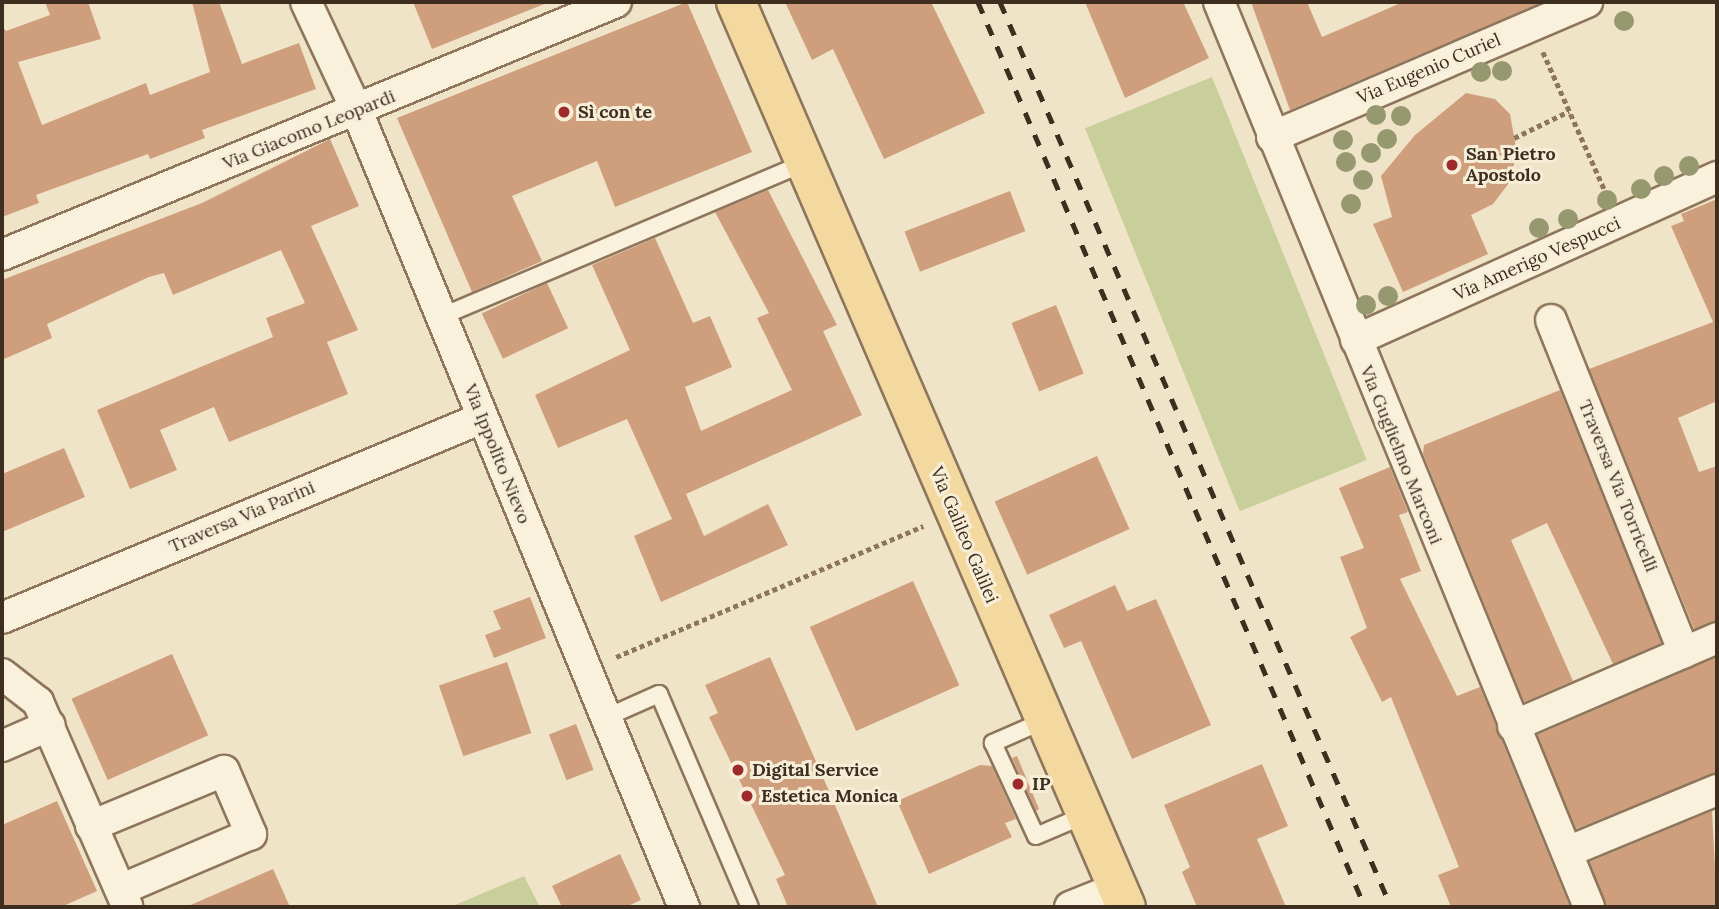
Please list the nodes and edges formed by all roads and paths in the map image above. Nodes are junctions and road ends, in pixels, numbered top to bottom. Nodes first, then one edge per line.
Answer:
1 (306, 2) edge
2 (616, 2) edge
3 (736, 2) edge
4 (1219, 2) edge
5 (1587, 2) edge
6 (1531, 26) junction
7 (357, 111) junction
8 (1569, 111) junction
9 (1272, 137) junction
10 (1514, 138) dead end
11 (804, 163) junction
12 (1717, 177) edge
13 (1619, 222) junction
14 (2, 256) edge
15 (440, 317) junction
16 (1551, 320) dead end
17 (1356, 340) junction
18 (482, 418) junction
19 (923, 526) dead end
20 (2, 618) edge
21 (1717, 638) edge
22 (1684, 652) junction
23 (616, 657) dead end
24 (2, 674) edge
25 (607, 717) junction
26 (1043, 720) junction
27 (50, 725) junction
28 (1513, 726) junction
29 (2, 746) edge
30 (1717, 790) edge
31 (1085, 815) junction
32 (91, 826) junction
33 (1567, 852) junction
34 (1122, 898) edge
35 (123, 899) edge
36 (1075, 905) edge
37 (684, 907) edge
38 (750, 907) edge
39 (1589, 907) edge

1 - 7 street, Via Ippolito Nievo
2 - 7 street, Via Giacomo Leopardi
3 - 11 main road, Via Galileo Galilei
4 - 9 street, Via Guglielmo Marconi
5 - 6 street, Via Eugenio Curiel
6 - 8 path
6 - 9 street, Via Eugenio Curiel
7 - 14 street, Via Giacomo Leopardi
7 - 15 street, Via Ippolito Nievo
8 - 10 path
8 - 13 path
9 - 17 street, Via Guglielmo Marconi
11 - 15 lane
11 - 26 main road, Via Galileo Galilei
12 - 13 street, Via Amerigo Vespucci
13 - 17 street, Via Amerigo Vespucci
15 - 18 street, Via Ippolito Nievo
16 - 22 street, Traversa Via Torricelli
17 - 28 street, Via Guglielmo Marconi
18 - 20 street, Traversa Via Parini
18 - 25 street, Via Ippolito Nievo
19 - 23 path
21 - 22 street
22 - 28 street
24 - 27 street
25 - 37 street, Via Ippolito Nievo
25 - 38 lane
26 - 31 main road, Via Galileo Galilei
26 - 31 lane
27 - 29 street
27 - 32 street
28 - 33 street, Via Guglielmo Marconi
30 - 33 street
31 - 34 main road, Via Galileo Galilei
32 - 35 street
32 - 35 street
33 - 39 street, Via Guglielmo Marconi
34 - 36 street

